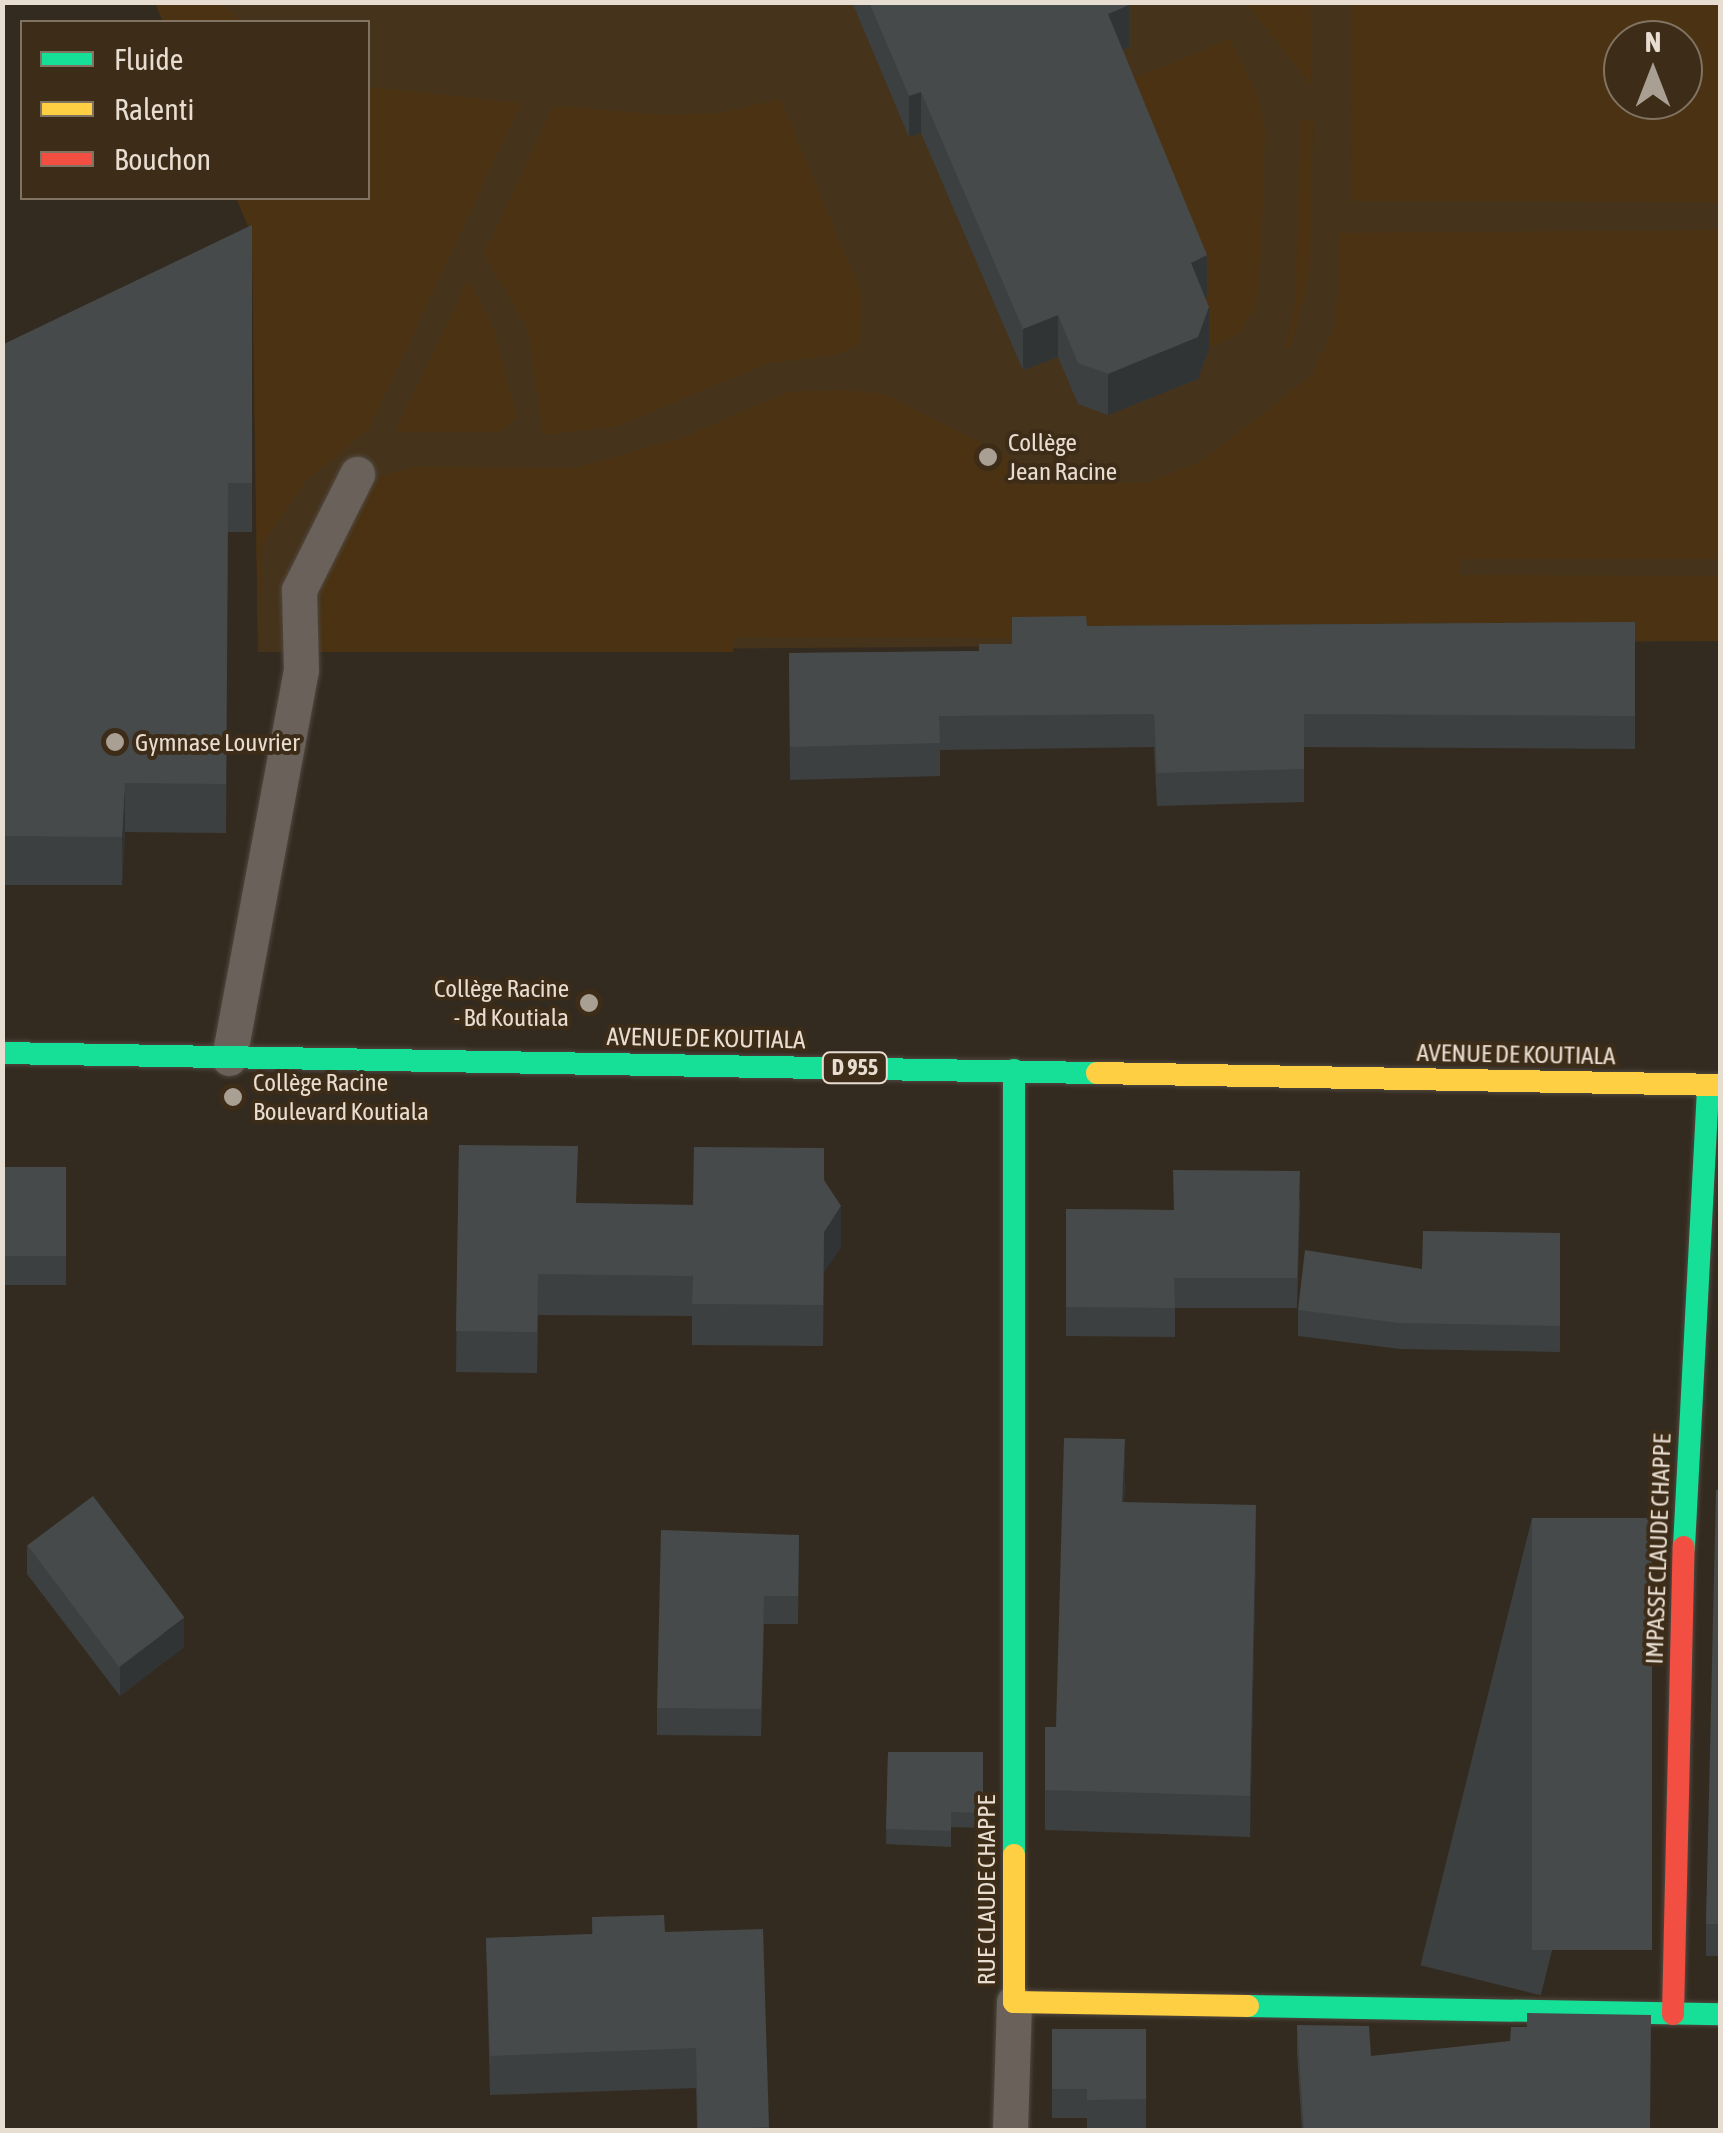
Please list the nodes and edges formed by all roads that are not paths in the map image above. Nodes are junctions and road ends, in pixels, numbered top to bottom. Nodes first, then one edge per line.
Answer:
1 (358, 474) dead end
2 (2, 1053) edge
3 (229, 1058) junction
4 (1014, 1070) junction
5 (1716, 1087) edge
6 (1014, 2002) junction
7 (1673, 2014) junction
8 (1720, 2014) edge
9 (1010, 2130) edge

1 - 3 lane
2 - 3 street, AVENUE DE KOUTIALA / D 955
3 - 4 street, AVENUE DE KOUTIALA / D 955
4 - 5 street, AVENUE DE KOUTIALA / D 955
4 - 6 street, RUE CLAUDE CHAPPE
5 - 7 street, IMPASSE CLAUDE CHAPPE
6 - 7 street, RUE CLAUDE CHAPPE
6 - 9 lane
7 - 8 street, RUE CLAUDE CHAPPE

